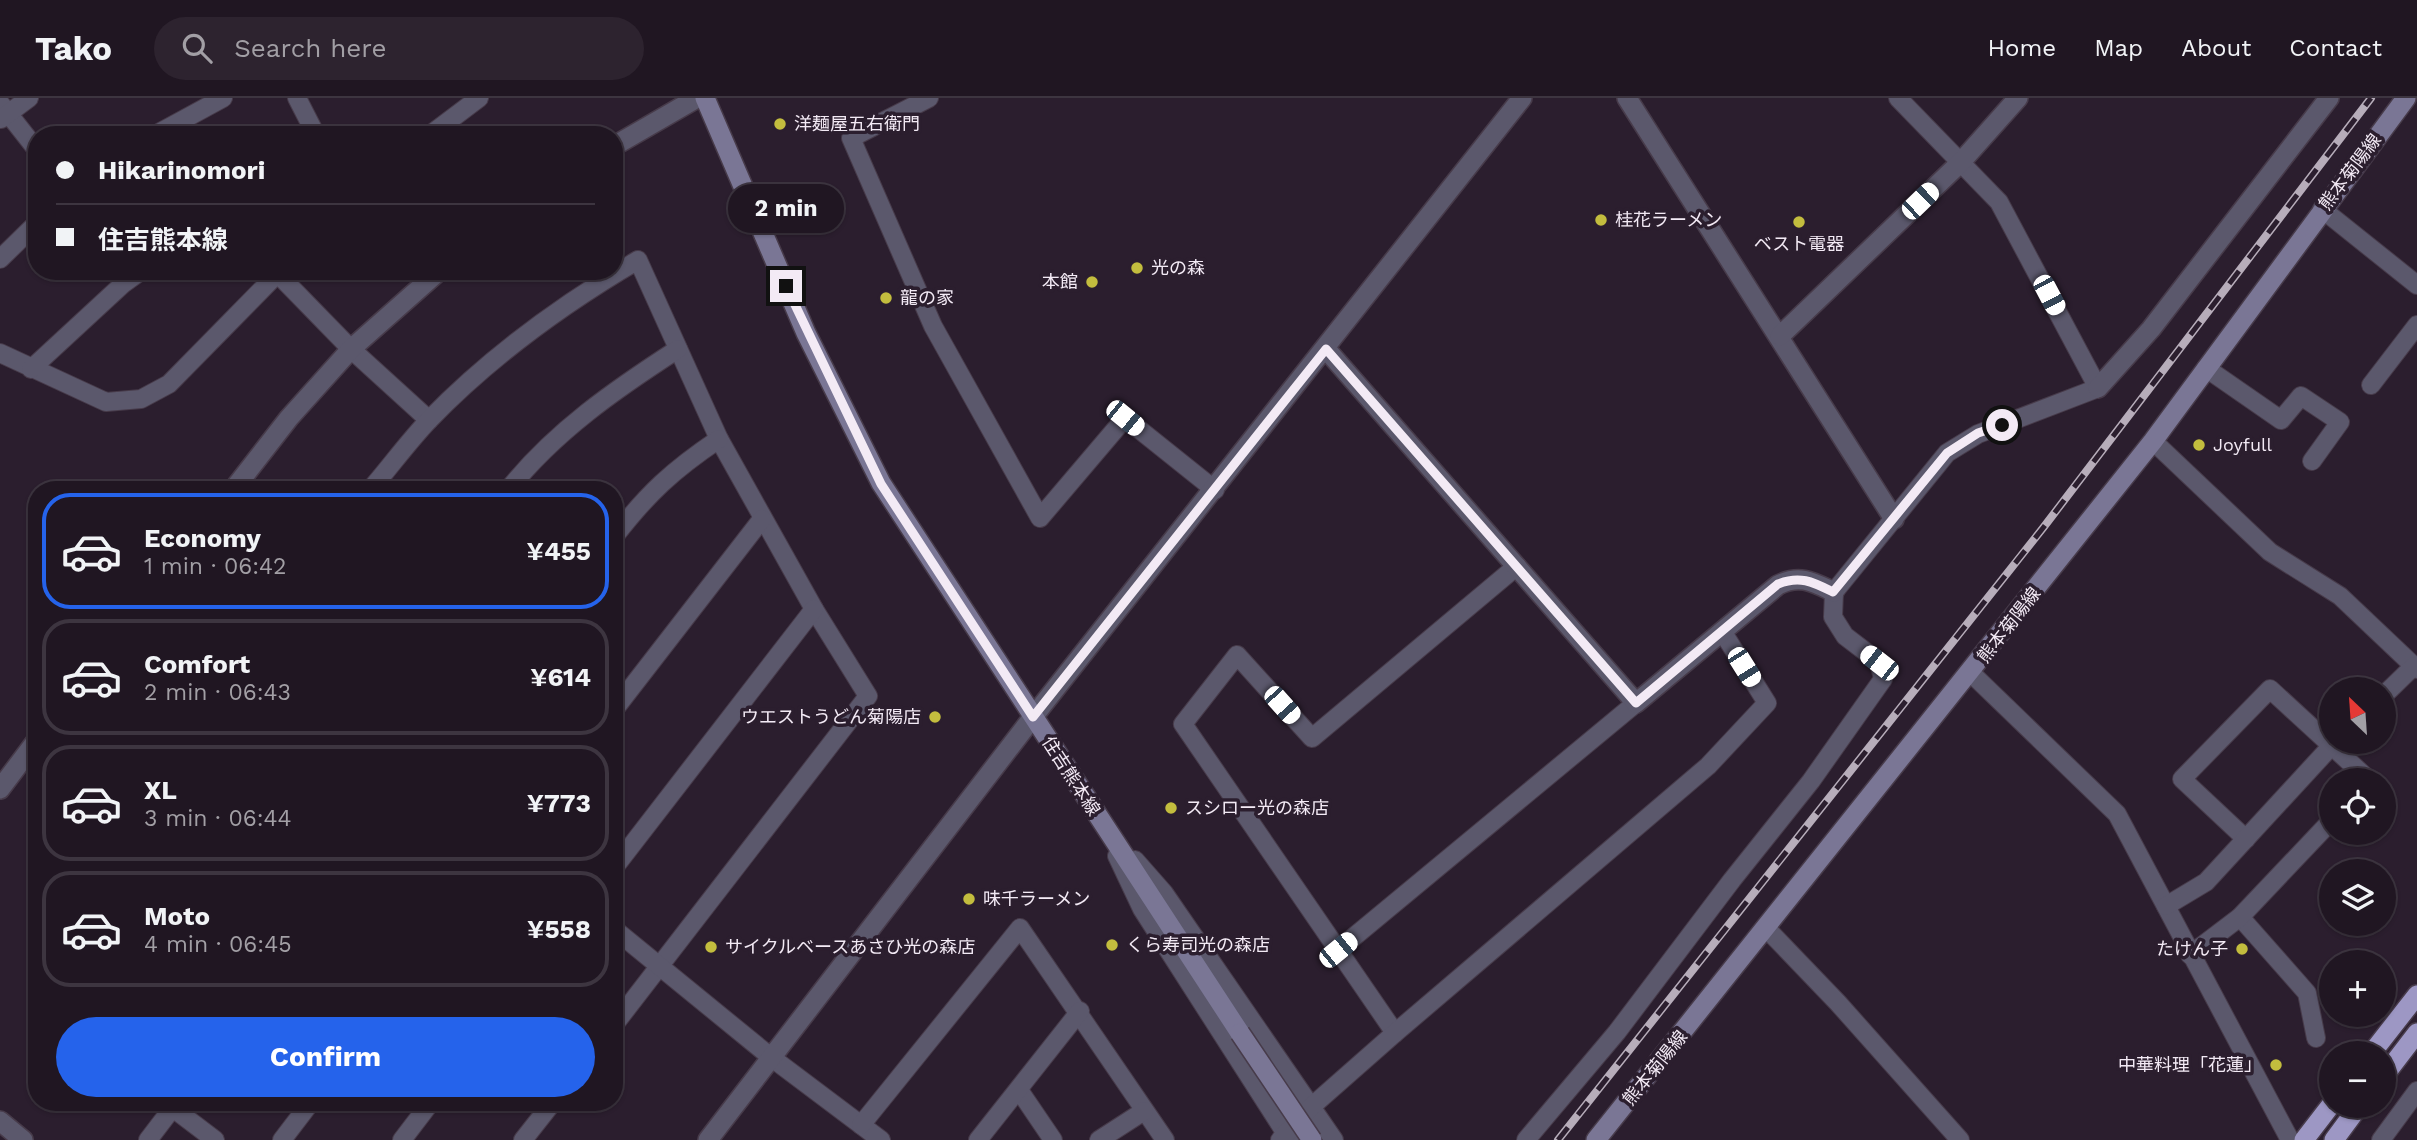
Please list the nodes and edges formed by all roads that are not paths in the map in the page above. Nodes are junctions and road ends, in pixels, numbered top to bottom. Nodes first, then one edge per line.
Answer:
1 (29, 98) edge
2 (223, 98) edge
3 (297, 98) edge
4 (479, 98) edge
5 (697, 98) edge
6 (705, 98) edge
7 (929, 98) edge
8 (1522, 98) edge
9 (1627, 98) edge
10 (1898, 98) edge
11 (2018, 98) edge
12 (2329, 98) edge
13 (2406, 98) edge
14 (3, 112) edge
15 (180, 126) edge
16 (311, 126) edge
17 (442, 126) edge
18 (28, 140) edge
19 (623, 141) edge
20 (1961, 162) junction
21 (2322, 209) junction
22 (28, 232) edge
23 (0, 259) edge
24 (623, 269) edge
25 (129, 280) edge
26 (269, 280) edge
27 (285, 280) edge
28 (429, 280) edge
29 (604, 280) edge
30 (2417, 285) edge
31 (2417, 325) edge
32 (1780, 336) junction
33 (351, 349) junction
34 (678, 349) junction
35 (1326, 349) junction
36 (0, 353) edge
37 (2206, 368) junction
38 (31, 369) junction
39 (2371, 386) dead end
40 (2098, 388) junction
41 (429, 420) junction
42 (719, 439) junction
43 (2153, 441) junction
44 (2312, 461) dead end
45 (240, 481) edge
46 (378, 481) edge
47 (515, 481) edge
48 (1214, 490) junction
49 (762, 519) junction
50 (1894, 519) junction
51 (623, 526) edge
52 (1517, 566) junction
53 (1833, 592) junction
54 (814, 609) junction
55 (1722, 631) junction
56 (2415, 667) edge
57 (1971, 673) junction
58 (2396, 684) edge
59 (623, 697) edge
60 (1636, 703) junction
61 (1033, 717) junction
62 (2319, 731) edge
63 (28, 752) edge
64 (2323, 754) edge
65 (2344, 754) edge
66 (2357, 768) edge
67 (0, 789) edge
68 (1104, 827) junction
69 (2319, 834) edge
70 (2246, 839) junction
71 (623, 856) edge
72 (2166, 906) junction
73 (2240, 917) junction
74 (1766, 928) junction
75 (623, 936) edge
76 (1338, 950) junction
77 (2190, 955) junction
78 (662, 965) junction
79 (2417, 995) edge
80 (1080, 1011) junction
81 (623, 1014) edge
82 (1395, 1033) junction
83 (2417, 1033) edge
84 (2316, 1038) dead end
85 (2381, 1041) edge
86 (772, 1058) junction
87 (2396, 1060) edge
88 (1019, 1090) junction
89 (2417, 1091) edge
90 (1635, 1094) junction
91 (1311, 1107) junction
92 (167, 1111) edge
93 (180, 1111) edge
94 (304, 1111) edge
95 (424, 1111) edge
96 (546, 1111) edge
97 (1144, 1111) junction
98 (2321, 1118) edge
99 (2350, 1118) edge
100 (0, 1121) edge
101 (861, 1125) junction
102 (1286, 1139) edge
103 (23, 1140) edge
104 (148, 1140) edge
105 (215, 1140) edge
106 (282, 1140) edge
107 (402, 1140) edge
108 (523, 1140) edge
109 (708, 1140) edge
110 (881, 1140) edge
111 (978, 1140) edge
112 (1053, 1140) edge
113 (1099, 1140) edge
114 (1165, 1140) edge
115 (1311, 1140) edge
116 (1334, 1140) edge
117 (1526, 1140) edge
118 (1596, 1140) edge
119 (1607, 1140) edge
120 (1960, 1140) edge
121 (2290, 1140) edge
122 (2304, 1140) edge
123 (2334, 1140) edge
124 (2381, 1140) edge

1 - 14 street
2 - 15 street
3 - 16 street
4 - 17 street
5 - 19 street
6 - 61 main road, 住吉熊本線
7 - 48 street
8 - 35 street
9 - 32 street
10 - 20 street
11 - 20 street
12 - 40 street
13 - 21 main road, 熊本菊陽線
14 - 18 street
20 - 32 street
20 - 40 street
21 - 30 street
21 - 37 main road, 熊本菊陽線
22 - 23 street
24 - 34 street
25 - 38 street
26 - 38 street
27 - 33 street
28 - 33 street
29 - 41 street
31 - 39 street
32 - 50 street
33 - 41 street
33 - 45 street
34 - 42 street
34 - 47 street
35 - 48 street
35 - 52 street
36 - 38 street
37 - 43 main road, 熊本菊陽線
37 - 44 street
40 - 50 street
41 - 46 street
42 - 49 street
42 - 51 street
43 - 56 street
43 - 57 main road, 熊本菊陽線
48 - 61 street
49 - 54 street
49 - 59 street
50 - 53 street
52 - 60 street
52 - 76 street
53 - 55 street
53 - 117 street
54 - 71 street
54 - 78 street
55 - 60 street
55 - 82 street
56 - 58 street
57 - 72 street
57 - 74 main road, 熊本菊陽線
60 - 76 street
61 - 68 main road, 住吉熊本線
61 - 86 street
62 - 70 street
63 - 67 street
64 - 70 street
65 - 66 street
68 - 91 street
68 - 102 street
68 - 115 main road, 住吉熊本線, bridge
69 - 73 street
70 - 72 street
72 - 77 street
73 - 77 street
73 - 84 street
74 - 90 main road, 熊本菊陽線
74 - 120 street
75 - 78 street
76 - 82 street
77 - 121 street
78 - 81 street
78 - 86 street
79 - 85 highway
80 - 88 street
80 - 97 street
80 - 101 street
82 - 91 street
83 - 87 highway
86 - 101 street
86 - 109 street
88 - 111 street
88 - 112 street
89 - 124 street
90 - 118 main road, 熊本菊陽線
90 - 119 main road
91 - 102 street
91 - 116 street
92 - 104 street
93 - 105 street
94 - 106 street
95 - 107 street
96 - 108 street
97 - 113 street
97 - 114 street
98 - 122 highway
99 - 123 highway
100 - 103 street
101 - 110 street

